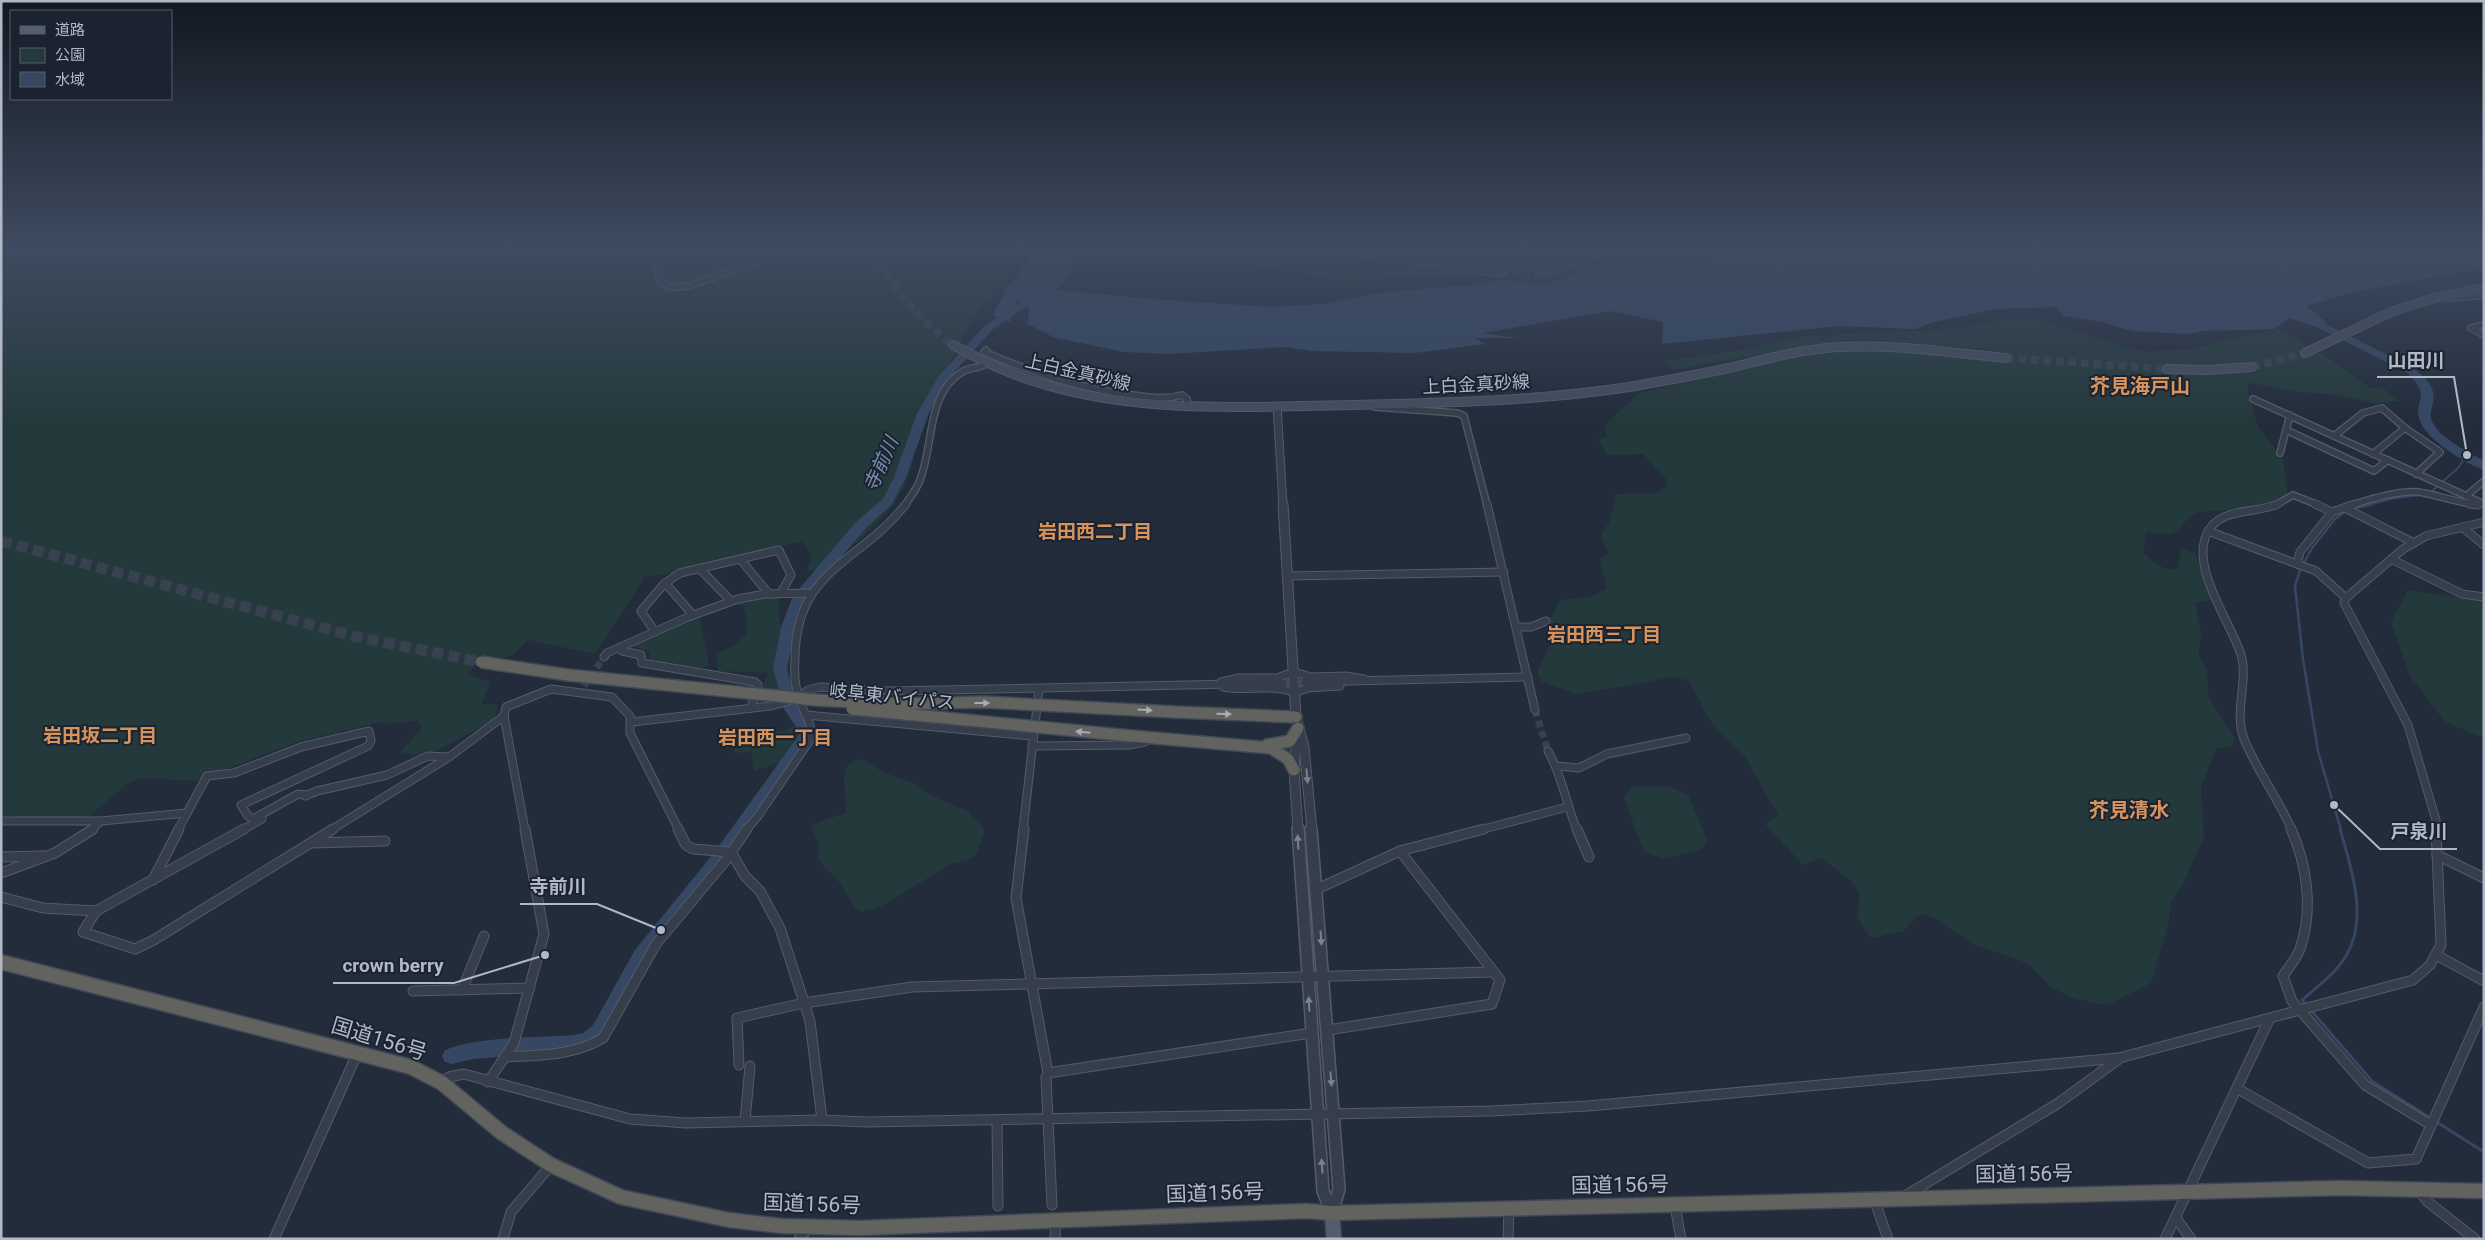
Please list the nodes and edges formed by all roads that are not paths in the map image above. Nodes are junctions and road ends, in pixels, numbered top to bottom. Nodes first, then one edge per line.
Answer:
1 (2413, 305) edge
2 (2484, 325) edge
3 (2484, 335) edge
4 (955, 347) tunnel mouth
5 (986, 350) dead end
6 (2305, 353) tunnel mouth
7 (2006, 358) tunnel mouth
8 (999, 359) junction
9 (992, 362) dead end
10 (984, 365) dead end
11 (2252, 367) tunnel mouth
12 (2167, 369) tunnel mouth
13 (2253, 398) dead end
14 (1188, 405) junction
15 (1362, 405) junction
16 (1277, 406) junction
17 (2290, 415) junction
18 (2405, 428) junction
19 (2286, 430) junction
20 (2334, 436) junction
21 (2280, 453) dead end
22 (2373, 454) junction
23 (2388, 460) junction
24 (2416, 474) junction
25 (2484, 481) edge
26 (2439, 484) junction
27 (2424, 492) junction
28 (2466, 496) junction
29 (2484, 505) edge
30 (2345, 508) junction
31 (2332, 512) junction
32 (2484, 522) edge
33 (2462, 526) junction
34 (2208, 531) junction
35 (2414, 543) junction
36 (2484, 545) edge
37 (740, 559) junction
38 (2392, 560) junction
39 (2299, 564) junction
40 (700, 569) junction
41 (1504, 572) junction
42 (1287, 576) junction
43 (665, 583) junction
44 (781, 593) junction
45 (809, 593) junction
46 (769, 594) junction
47 (2484, 597) edge
48 (2346, 598) junction
49 (731, 601) junction
50 (693, 615) junction
51 (1546, 621) dead end
52 (1516, 627) junction
53 (655, 632) junction
54 (620, 647) junction
55 (604, 657) tunnel mouth
56 (1294, 672) junction
57 (1528, 677) junction
58 (1370, 681) junction
59 (1304, 682) dead end
60 (1284, 683) dead end
61 (1216, 684) junction
62 (1039, 689) junction
63 (1295, 693) junction
64 (798, 698) junction
65 (751, 708) junction
66 (1535, 710) tunnel mouth
67 (806, 715) junction
68 (504, 716) junction
69 (632, 722) junction
70 (1297, 722) junction
71 (1033, 736) junction
72 (1686, 738) dead end
73 (1130, 741) junction
74 (1032, 746) junction
75 (1256, 746) junction
76 (1548, 751) tunnel mouth
77 (449, 757) junction
78 (1557, 766) junction
79 (1294, 770) junction
80 (307, 795) junction
81 (1566, 807) junction
82 (188, 813) junction
83 (102, 820) junction
84 (1, 821) edge
85 (385, 841) dead end
86 (310, 843) junction
87 (1400, 850) junction
88 (730, 851) junction
89 (44, 856) junction
90 (2437, 856) junction
91 (1, 857) edge
92 (1589, 857) dead end
93 (1, 873) edge
94 (2484, 878) edge
95 (152, 880) junction
96 (1317, 889) junction
97 (1, 897) edge
98 (96, 911) junction
99 (484, 936) dead end
100 (2438, 956) junction
101 (1, 962) edge
102 (1494, 972) junction
103 (1308, 975) junction
104 (1323, 975) junction
105 (2484, 981) edge
106 (1030, 984) junction
107 (530, 988) junction
108 (462, 990) junction
109 (413, 991) dead end
110 (804, 1003) junction
111 (2484, 1007) edge
112 (2306, 1009) junction
113 (2270, 1018) junction
114 (1328, 1030) junction
115 (1311, 1033) junction
116 (358, 1052) junction
117 (505, 1057) junction
118 (2119, 1058) junction
119 (739, 1065) dead end
120 (750, 1066) dead end
121 (1046, 1077) dead end
122 (488, 1082) junction
123 (442, 1083) junction
124 (2238, 1088) junction
125 (1319, 1115) junction
126 (1334, 1115) junction
127 (1048, 1119) junction
128 (822, 1120) junction
129 (997, 1120) junction
130 (745, 1121) junction
131 (2433, 1122) junction
132 (550, 1165) junction
133 (2418, 1190) junction
134 (2188, 1192) junction
135 (2484, 1192) edge
136 (1902, 1198) junction
137 (1874, 1199) junction
138 (998, 1206) dead end
139 (1675, 1206) junction
140 (1509, 1208) junction
141 (1054, 1212) junction
142 (1332, 1213) junction
143 (2176, 1218) junction
144 (803, 1233) edge
145 (862, 1233) edge
146 (274, 1239) edge
147 (502, 1239) edge
148 (1055, 1239) edge
149 (1334, 1239) edge
150 (1508, 1239) edge
151 (1681, 1239) edge
152 (1888, 1239) edge
153 (2165, 1239) edge
154 (2191, 1239) edge
155 (2476, 1239) edge

1 - 6 main road
2 - 3 street
4 - 14 main road, 上白金真砂線
5 - 8 street
7 - 15 main road, 上白金真砂線
8 - 9 street
8 - 14 street
10 - 45 street
11 - 12 main road
13 - 17 street
14 - 16 main road, 上白金真砂線
15 - 16 main road, 上白金真砂線
15 - 41 street
16 - 42 street
17 - 19 street
17 - 20 street
18 - 20 street
18 - 22 street
18 - 24 street
19 - 21 street
19 - 23 street
20 - 22 street
22 - 23 street
23 - 24 street
24 - 26 street
25 - 28 street
26 - 27 street
26 - 28 street
27 - 29 street
27 - 30 street
28 - 29 street
30 - 31 street
30 - 35 street
31 - 34 street
31 - 39 street
32 - 33 street
33 - 35 street
33 - 36 street
34 - 39 street
34 - 112 street
35 - 38 street
37 - 40 street
37 - 44 street
37 - 46 street
38 - 47 street
38 - 48 street
39 - 48 street
40 - 43 street
40 - 49 street
41 - 42 street
41 - 52 street
42 - 56 street
43 - 50 street
43 - 53 street
44 - 45 street
44 - 46 street
45 - 64 street
46 - 49 street
48 - 90 street
49 - 50 street
50 - 53 street
51 - 52 street
52 - 57 street
53 - 54 street
54 - 55 street
54 - 65 street
56 - 58 street
56 - 61 street
56 - 63 street
57 - 58 street
57 - 66 street
58 - 59 street
58 - 63 street
60 - 61 street
61 - 62 street
61 - 63 street
62 - 64 street
62 - 71 street
63 - 70 street
64 - 65 street
64 - 67 street
65 - 69 street
67 - 71 street
67 - 88 street
68 - 69 street
68 - 77 street
68 - 107 street
69 - 88 street
73 -> 70 highway, 岐阜東バイパス, bridge
70 - 75 highway
70 - 79 street
70 -> 96 street
71 - 74 street
72 - 78 street
73 - 74 street
73 - 75 highway, 岐阜東バイパス
74 - 106 street
75 - 79 highway, 岐阜東バイパス
76 - 78 street
77 - 80 street
77 - 86 street
78 - 81 street
103 -> 79 street
80 - 82 street
80 - 95 street
81 - 87 street
81 - 92 street
82 - 83 street
82 - 95 street
83 - 84 street
83 - 89 street
85 - 86 street
86 - 98 street
87 - 96 street
87 - 102 street
88 - 110 street
88 - 117 street
89 - 91 street
89 - 93 street
90 - 94 street
90 - 100 street
95 - 98 street
96 -> 104 street
97 - 98 street
99 - 108 street
100 - 105 street
100 - 112 street
101 - 116 highway, 国道156号
102 - 104 street
102 - 114 street
103 - 104 street
103 - 106 street
115 -> 103 street
104 - 114 street
106 - 110 street
106 - 115 street
107 - 108 street
107 - 117 street
108 - 109 street
110 - 119 street
110 - 128 street
111 - 131 street
112 - 113 street
112 - 131 street
113 - 118 street
113 - 124 street
114 -> 126 street
115 - 125 street
116 - 123 highway, 国道156号
116 - 146 street
117 - 122 street
118 - 126 street
118 - 136 street
120 - 130 street
121 - 127 street
122 - 123 street
122 - 130 street
123 - 132 highway, 国道156号
124 - 131 street
124 - 134 street
125 - 126 street
125 - 127 street
142 -> 125 street
126 - 142 street
127 - 129 street
127 - 141 street
128 - 129 street
128 - 130 street
129 - 138 street
132 - 144 highway, 国道156号
132 - 147 street
133 - 134 highway, 国道156号
133 - 135 highway, 国道156号
133 - 155 street
134 - 136 highway, 国道156号
134 - 143 street
136 - 137 highway, 国道156号
137 - 139 highway, 国道156号
137 - 152 street
139 - 140 highway, 国道156号
139 - 151 street
140 - 142 highway, 国道156号
140 - 150 street
141 - 142 highway, 国道156号
141 - 145 highway, 国道156号
141 - 148 street
142 - 149 main road
143 - 153 street
143 - 154 street
144 - 145 highway, 国道156号

